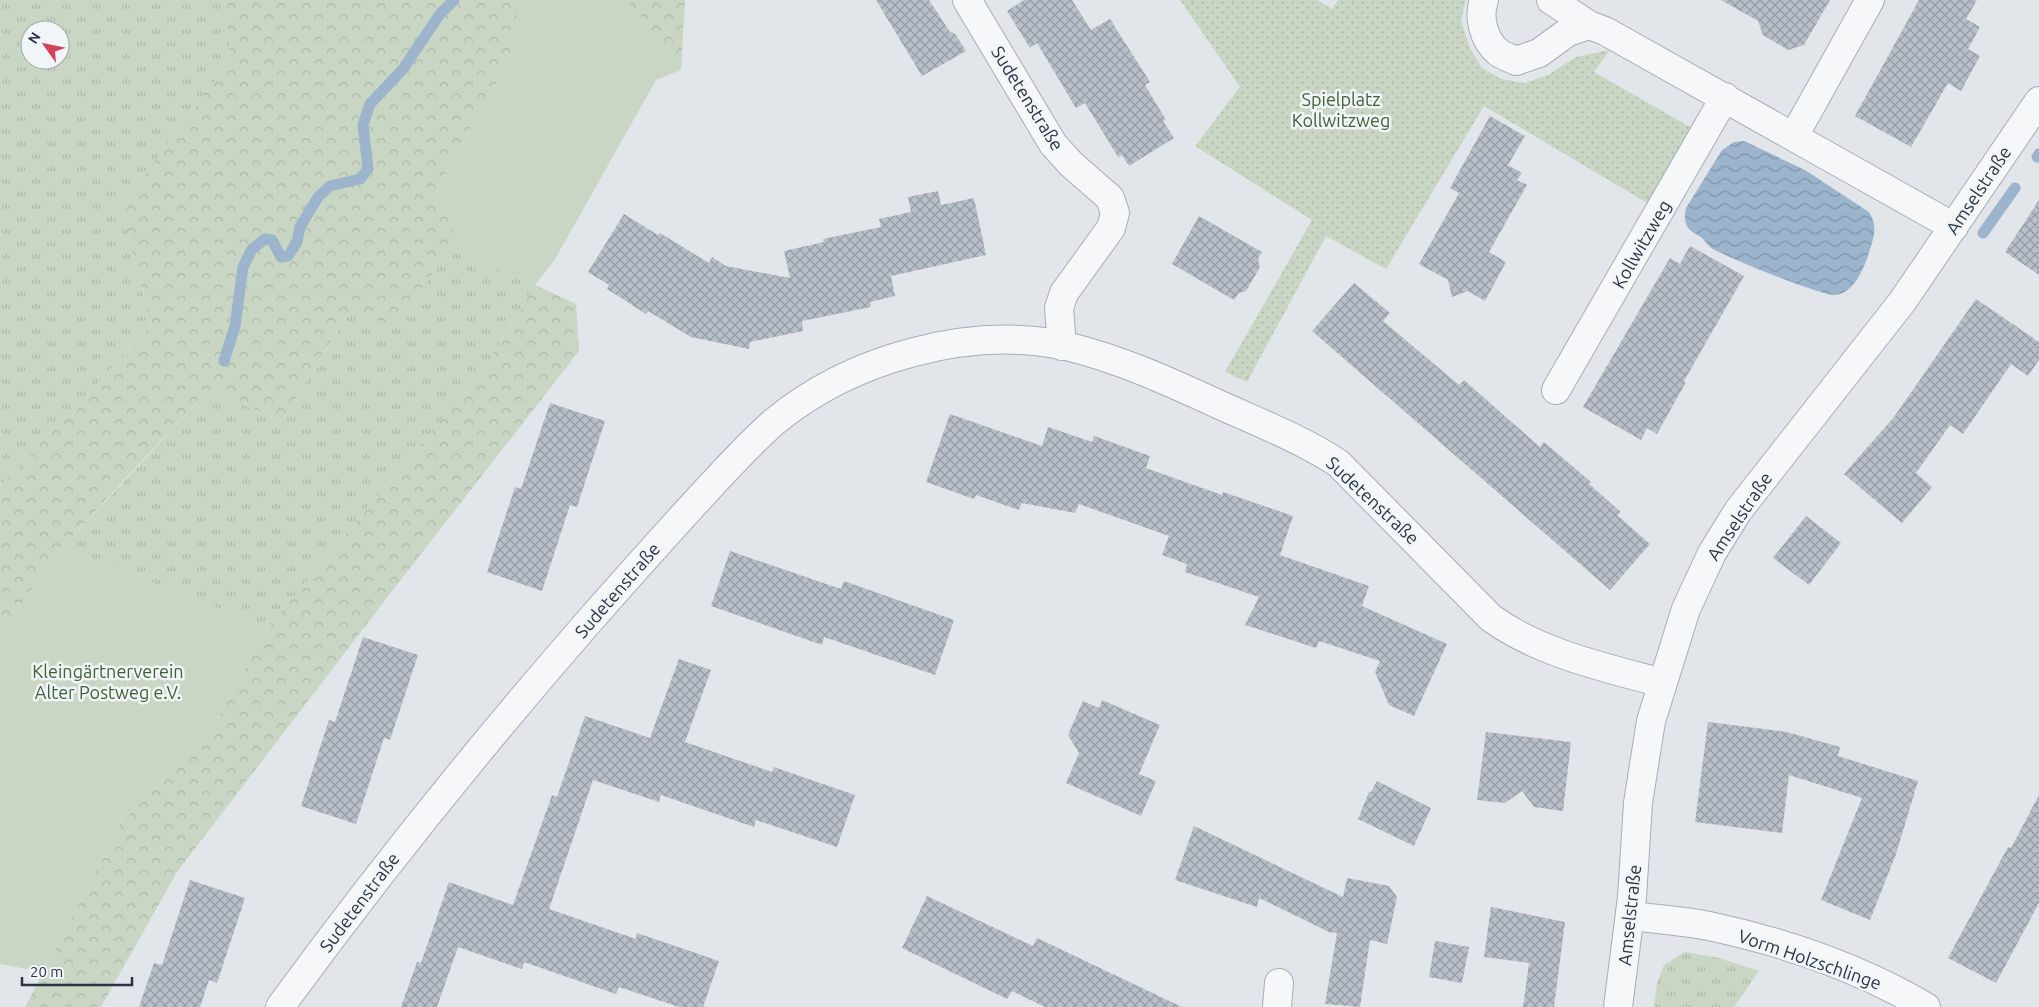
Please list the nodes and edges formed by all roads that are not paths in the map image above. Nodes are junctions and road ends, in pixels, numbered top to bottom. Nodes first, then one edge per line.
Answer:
1 (967, 0) edge
2 (1484, 0) edge
3 (1551, 0) edge
4 (1870, 0) edge
5 (1589, 25) junction
6 (1726, 97) junction
7 (2039, 101) edge
8 (1794, 136) junction
9 (1954, 227) junction
10 (1062, 346) junction
11 (1556, 390) dead end
12 (1662, 683) junction
13 (1630, 916) junction
14 (280, 1007) edge
15 (1618, 1007) edge
16 (1926, 1007) edge

1 - 10 street, Sudetenstraße
2 - 5 street
3 - 5 street
4 - 8 street
5 - 6 street
6 - 8 street
6 - 11 street, Kollwitzweg
7 - 9 street, Amselstraße
8 - 9 street
9 - 12 street, Amselstraße
10 - 12 street, Sudetenstraße
10 - 14 street, Sudetenstraße
12 - 13 street, Amselstraße
13 - 15 street, Amselstraße
13 - 16 street, Vorm Holzschlinge

